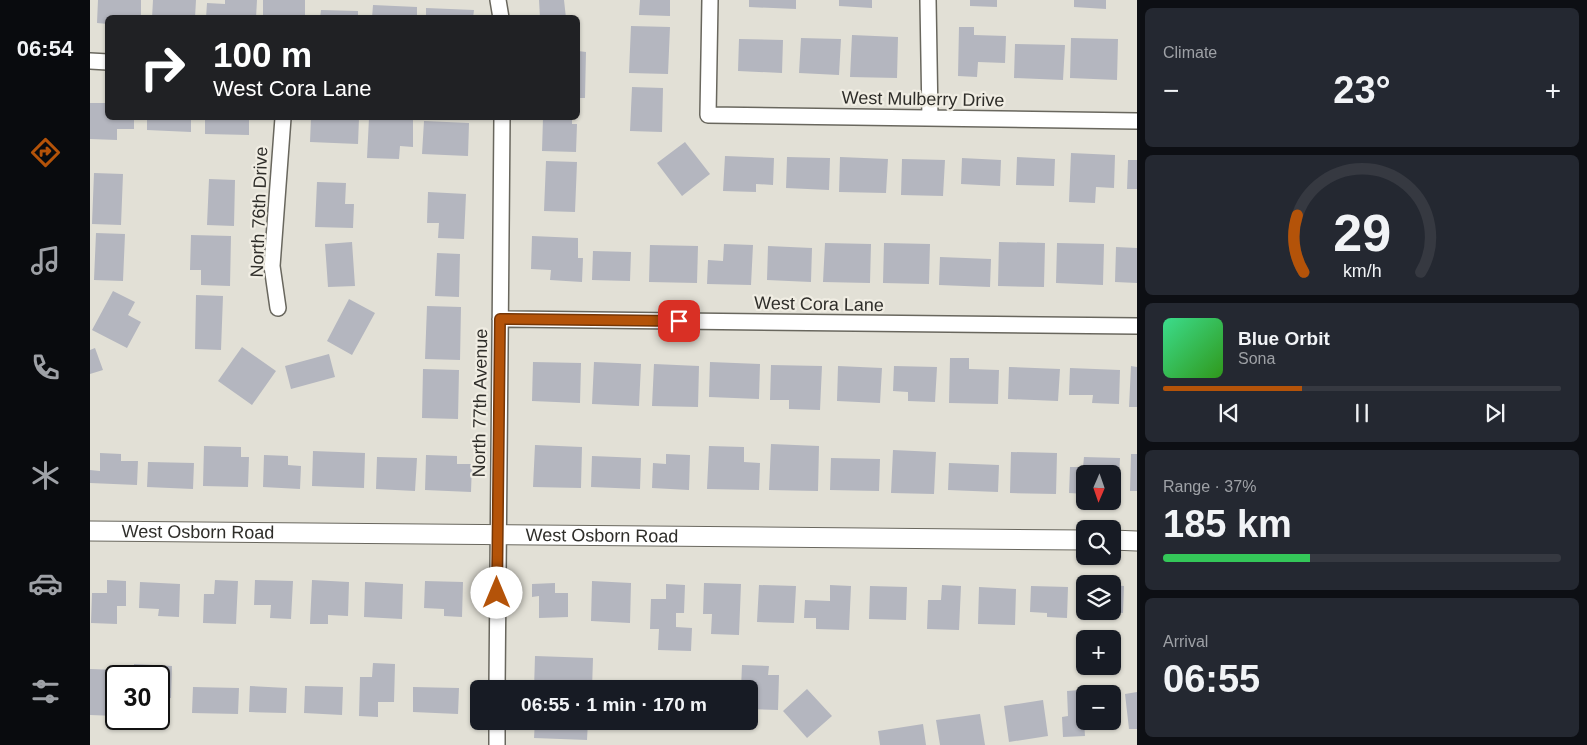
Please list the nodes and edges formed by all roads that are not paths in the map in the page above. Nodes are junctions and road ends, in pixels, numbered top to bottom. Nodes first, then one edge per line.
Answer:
1 (498, 0) edge
2 (710, 0) edge
3 (928, 0) edge
4 (500, 15) edge
5 (90, 61) edge
6 (105, 62) edge
7 (930, 118) junction
8 (283, 120) edge
9 (502, 120) edge
10 (1137, 121) edge
11 (278, 308) dead end
12 (500, 319) junction
13 (1137, 326) edge
14 (90, 531) edge
15 (498, 535) junction
16 (1076, 540) edge
17 (1121, 540) edge
18 (1137, 541) edge
19 (497, 680) edge
20 (497, 730) edge
21 (497, 745) edge

1 - 4 street
2 - 7 street, West Mulberry Drive
3 - 7 street
5 - 6 street
7 - 10 street, West Mulberry Drive
8 - 11 street, North 76th Drive
9 - 12 street, North 77th Avenue
12 - 13 street, West Cora Lane
12 - 15 street, North 77th Avenue
14 - 15 street, West Osborn Road
15 - 16 street, West Osborn Road
15 - 19 street, North 77th Avenue
17 - 18 street
20 - 21 street

